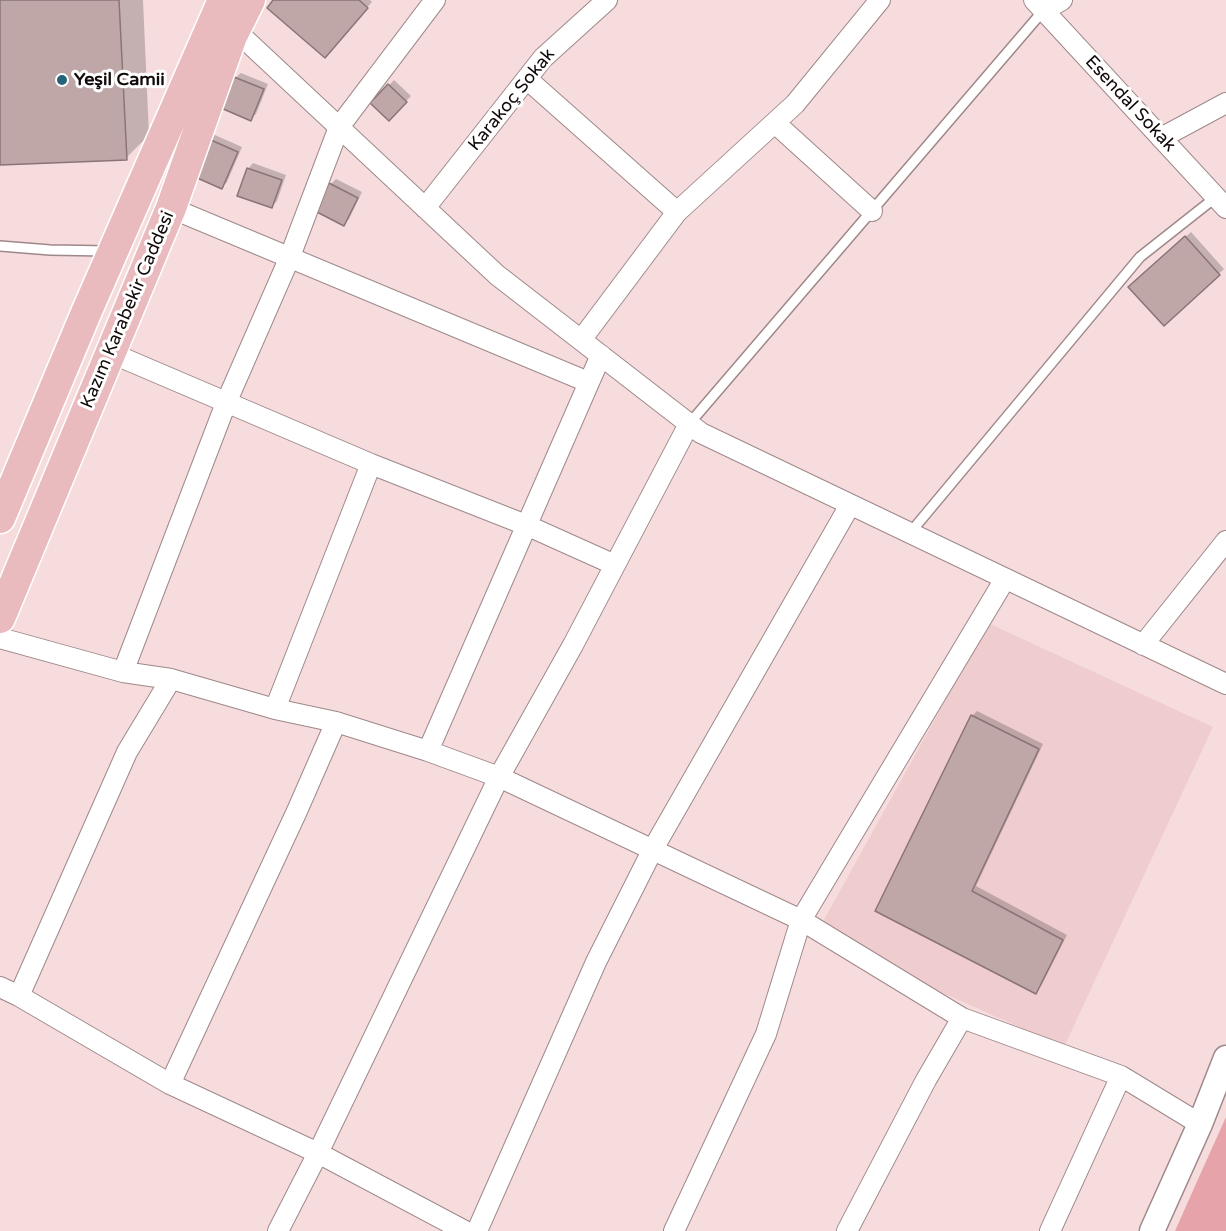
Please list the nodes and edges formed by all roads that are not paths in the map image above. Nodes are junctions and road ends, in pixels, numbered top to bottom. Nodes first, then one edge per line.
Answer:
1 (223, 0) edge
2 (250, 0) edge
3 (435, 0) edge
4 (607, 0) edge
5 (880, 0) edge
6 (1062, 0) edge
7 (1038, 5) edge
8 (234, 30) junction
9 (527, 79) junction
10 (1226, 103) edge
11 (775, 123) junction
12 (339, 128) junction
13 (1161, 138) junction
14 (1221, 202) edge
15 (171, 208) junction
16 (425, 208) junction
17 (872, 211) junction
18 (677, 212) junction
19 (0, 246) edge
20 (114, 251) junction
21 (289, 259) junction
22 (581, 340) junction
23 (111, 353) junction
24 (600, 356) junction
25 (588, 382) junction
26 (226, 403) junction
27 (689, 424) junction
28 (371, 464) junction
29 (850, 504) junction
30 (0, 518) edge
31 (526, 525) junction
32 (910, 533) junction
33 (1226, 541) edge
34 (615, 565) junction
35 (1005, 579) junction
36 (0, 618) edge
37 (0, 638) edge
38 (1143, 645) junction
39 (123, 672) junction
40 (171, 679) junction
41 (1226, 684) edge
42 (275, 709) junction
43 (336, 722) junction
44 (428, 751) junction
45 (499, 777) junction
46 (653, 849) junction
47 (801, 920) junction
48 (0, 987) edge
49 (19, 996) junction
50 (962, 1018) junction
51 (1226, 1058) edge
52 (1121, 1076) junction
53 (170, 1084) junction
54 (1200, 1124) junction
55 (318, 1153) junction
56 (278, 1231) edge
57 (465, 1231) edge
58 (477, 1231) edge
59 (674, 1231) edge
60 (847, 1231) edge
61 (1050, 1231) edge
62 (1152, 1231) edge

1 - 20 main road, Kazım Karabekir Caddesi
2 - 8 main road, Kazım Karabekir Caddesi
3 - 12 street
4 - 9 street, Karakoç Sokak
5 - 11 street
6 - 7 street
7 - 13 street, Esendal Sokak
7 - 17 lane
8 - 12 street
8 - 15 main road, Kazım Karabekir Caddesi
9 - 16 street, Karakoç Sokak
9 - 18 street
10 - 13 street
11 - 17 street
11 - 18 street
12 - 16 street
12 - 21 street
13 - 14 street, Esendal Sokak
14 - 32 lane
15 - 21 street
15 - 23 main road, Kazım Karabekir Caddesi
16 - 22 street
17 - 27 lane
18 - 22 street
19 - 20 lane
20 - 30 main road, Kazım Karabekir Caddesi
21 - 25 street
21 - 26 street
22 - 24 street
23 - 26 street
23 - 36 main road, Kazım Karabekir Caddesi
24 - 25 street
24 - 27 street
25 - 31 street
26 - 28 street
26 - 39 street
27 - 29 street
27 - 34 street
28 - 31 street
28 - 42 street
29 - 32 street
29 - 46 street
31 - 34 street
31 - 44 street
32 - 35 street
33 - 38 street
34 - 45 street
35 - 38 street
35 - 47 street
37 - 39 street
38 - 41 street
39 - 40 street
40 - 42 street
40 - 49 street
42 - 43 street
43 - 44 street
43 - 53 street
44 - 45 street
45 - 46 street
45 - 55 street
46 - 47 street
46 - 58 street
47 - 50 street
47 - 59 street
48 - 49 street
49 - 53 street
50 - 52 street
50 - 60 street
51 - 54 street
52 - 54 street
52 - 61 street
53 - 55 street
54 - 62 street
55 - 56 street
55 - 57 street

